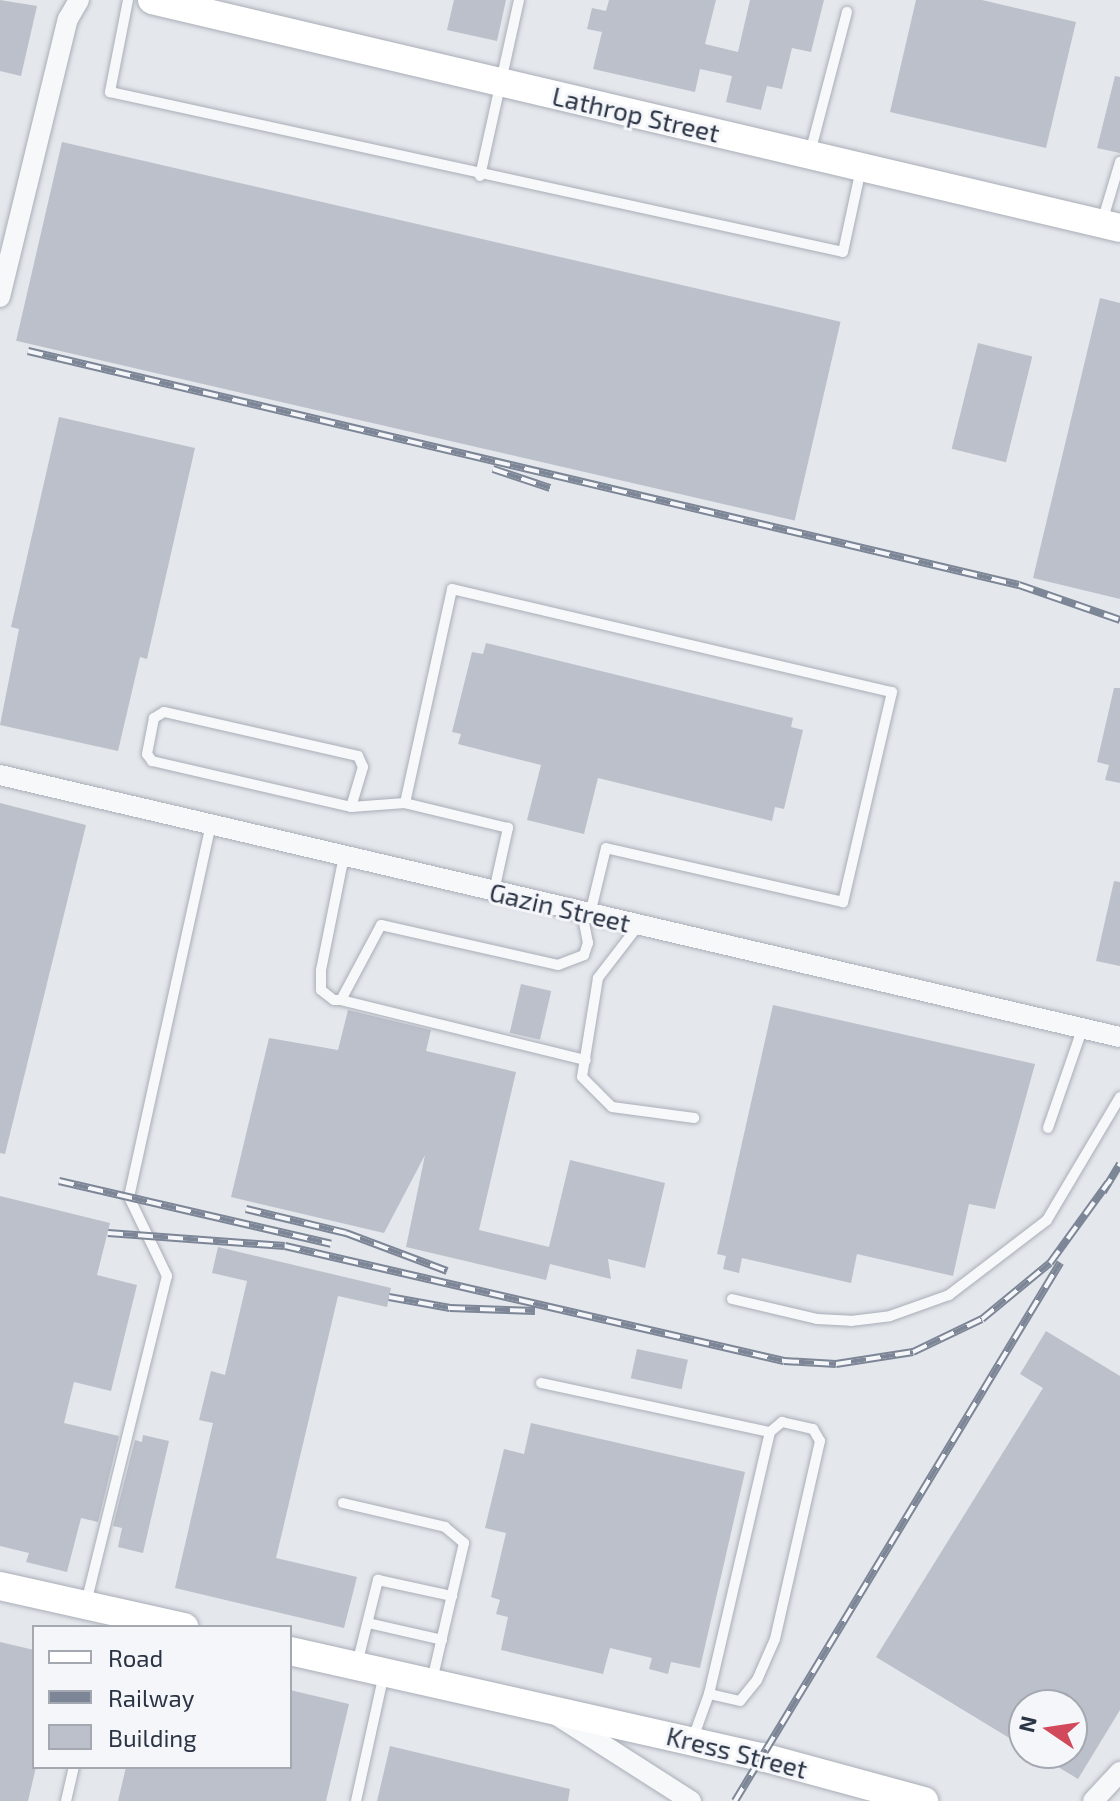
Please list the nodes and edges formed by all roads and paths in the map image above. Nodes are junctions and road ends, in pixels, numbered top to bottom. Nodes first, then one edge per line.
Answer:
1 (79, 0) edge
2 (128, 0) edge
3 (152, 0) edge
4 (519, 0) edge
5 (847, 12) dead end
6 (500, 82) junction
7 (809, 155) junction
8 (1120, 162) edge
9 (862, 167) junction
10 (480, 176) junction
11 (1111, 226) edge
12 (6, 238) edge
13 (0, 297) edge
14 (0, 775) edge
15 (405, 803) junction
16 (351, 807) junction
17 (211, 825) junction
18 (344, 856) junction
19 (494, 891) junction
20 (586, 913) junction
21 (638, 926) junction
22 (341, 1000) junction
23 (1082, 1030) junction
24 (1120, 1037) edge
25 (586, 1060) junction
26 (1120, 1097) edge
27 (694, 1118) dead end
28 (1048, 1128) dead end
29 (732, 1299) dead end
30 (541, 1383) dead end
31 (770, 1432) junction
32 (343, 1503) dead end
33 (0, 1586) edge
34 (452, 1596) junction
35 (100, 1614) edge
36 (368, 1623) junction
37 (171, 1625) edge
38 (442, 1640) junction
39 (292, 1651) edge
40 (356, 1666) junction
41 (384, 1673) junction
42 (431, 1683) junction
43 (709, 1694) junction
44 (547, 1710) junction
45 (692, 1740) junction
46 (74, 1769) edge
47 (1120, 1772) edge
48 (66, 1801) edge
49 (356, 1801) edge
50 (691, 1801) edge
51 (924, 1801) edge
52 (1093, 1801) edge

1 - 12 street
2 - 10 lane
3 - 6 street, Lathrop Street
4 - 6 lane
5 - 7 lane
6 - 7 street, Lathrop Street
6 - 10 lane
7 - 9 street, Lathrop Street
8 - 11 lane
9 - 10 lane
9 - 11 street, Lathrop Street
12 - 13 street
14 - 17 street, Gazin Street
15 - 16 lane
15 - 19 lane
15 - 20 lane
16 - 16 lane
17 - 18 street, Gazin Street
17 - 35 lane
18 - 19 street, Gazin Street
18 - 22 lane
19 - 20 street, Gazin Street
20 - 21 street, Gazin Street
20 - 22 lane
21 - 23 street, Gazin Street
21 - 25 lane
22 - 25 lane
23 - 24 street, Gazin Street
23 - 28 lane
25 - 27 lane
26 - 29 lane
30 - 31 lane
31 - 43 lane
31 - 43 lane
32 - 34 lane
33 - 35 street
34 - 36 lane
34 - 38 lane
35 - 37 street
36 - 38 lane
36 - 40 lane
38 - 42 lane
39 - 40 street, Kress Street
40 - 41 street, Kress Street
41 - 42 street, Kress Street
41 - 49 lane
42 - 44 street, Kress Street
43 - 45 lane
44 - 45 street, Kress Street
44 - 50 street, Kress Street
45 - 51 street, Kress Street
46 - 48 lane
47 - 52 street

